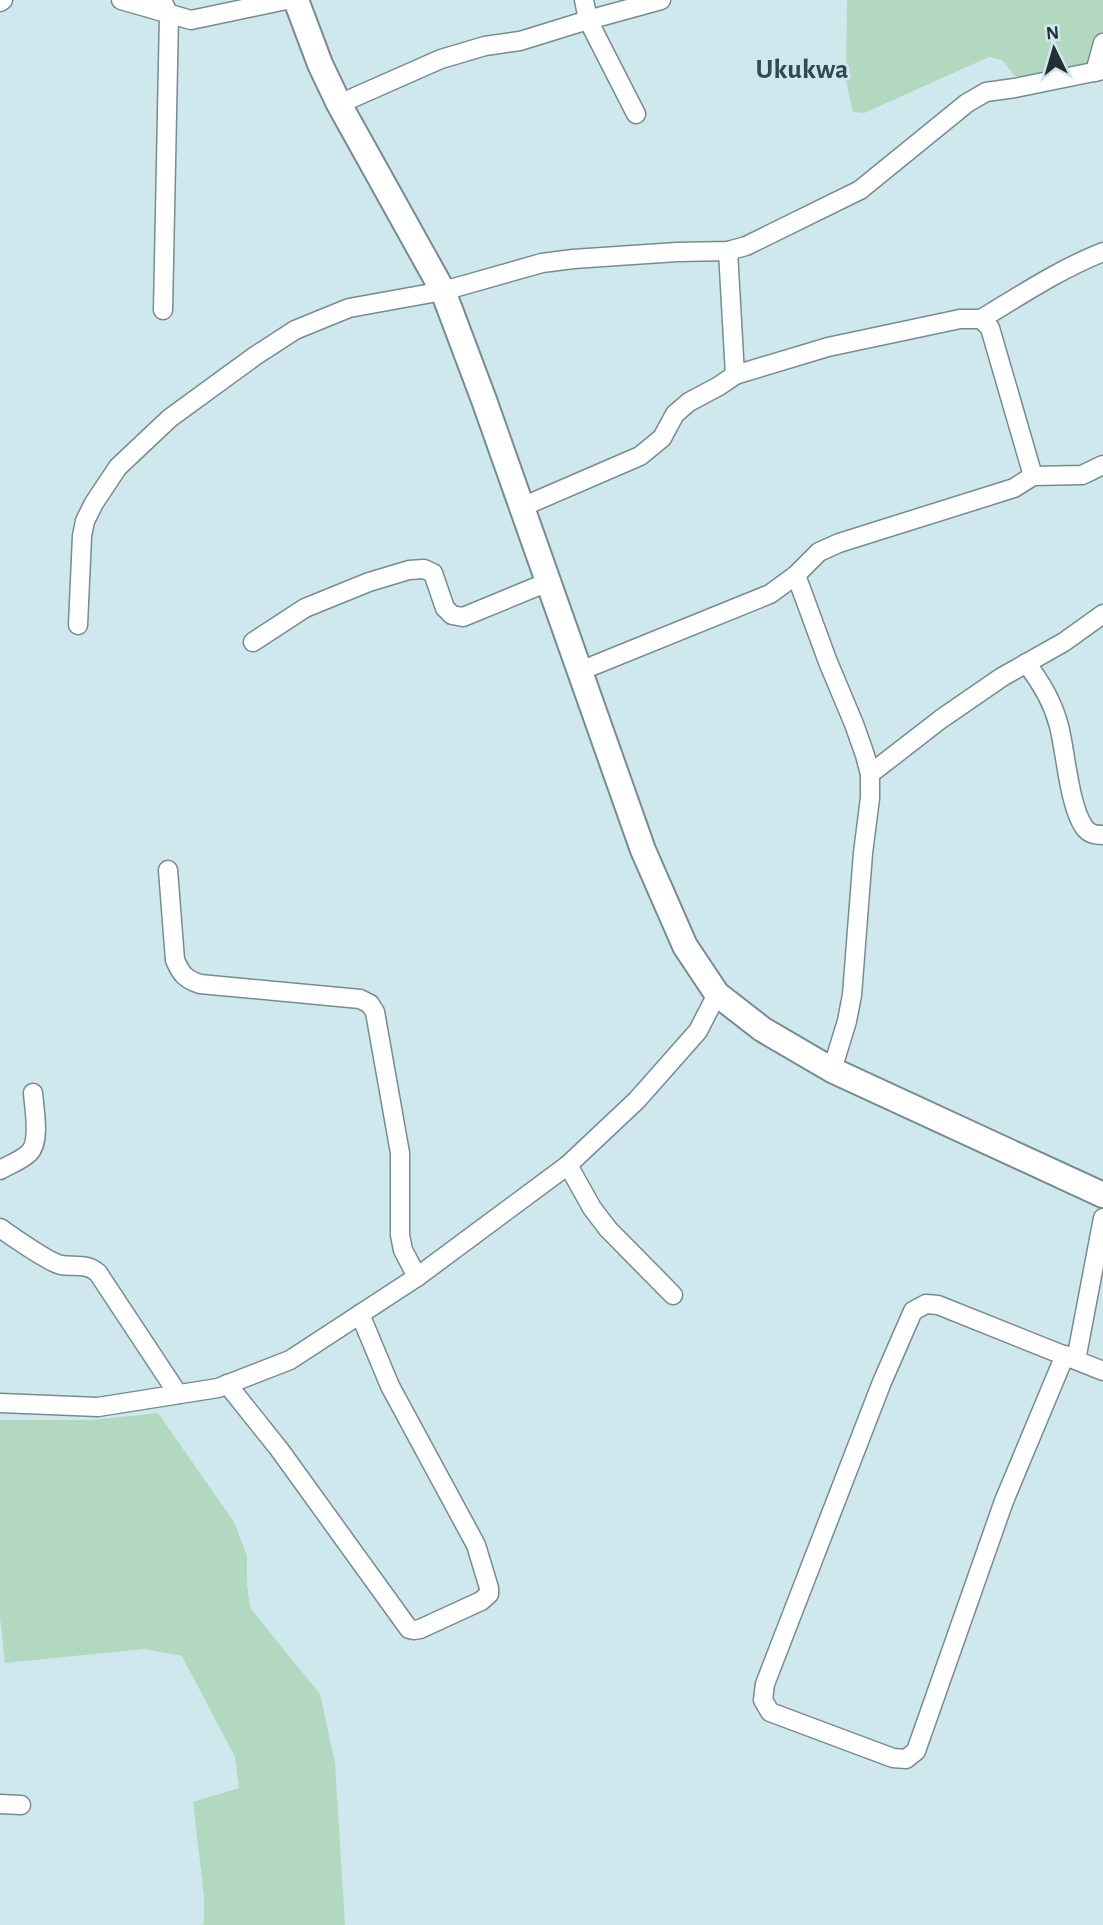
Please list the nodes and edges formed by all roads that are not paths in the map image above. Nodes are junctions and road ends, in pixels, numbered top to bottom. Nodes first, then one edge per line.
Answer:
1 (121, 0) edge
2 (286, 0) edge
3 (296, 0) edge
4 (584, 0) edge
5 (661, 0) edge
6 (165, 8) edge
7 (588, 20) junction
8 (1103, 43) edge
9 (1099, 71) edge
10 (339, 104) junction
11 (636, 114) dead end
12 (728, 250) junction
13 (1103, 252) edge
14 (443, 291) junction
15 (163, 310) dead end
16 (981, 319) junction
17 (735, 375) junction
18 (1103, 465) edge
19 (1033, 476) junction
20 (522, 507) junction
21 (796, 575) junction
22 (548, 582) junction
23 (1103, 614) edge
24 (78, 625) dead end
25 (253, 642) dead end
26 (1026, 663) junction
27 (580, 671) junction
28 (870, 774) junction
29 (1103, 835) edge
30 (168, 870) dead end
31 (717, 994) junction
32 (832, 1070) junction
33 (33, 1093) dead end
34 (568, 1165) junction
35 (0, 1170) edge
36 (1103, 1195) edge
37 (1103, 1218) edge
38 (0, 1228) edge
39 (417, 1277) junction
40 (673, 1294) dead end
41 (360, 1314) junction
42 (1070, 1357) junction
43 (1103, 1371) edge
44 (228, 1384) junction
45 (178, 1394) junction
46 (0, 1403) edge
47 (0, 1804) edge
48 (21, 1805) dead end

1 - 6 street
2 - 6 street
3 - 10 main road
4 - 7 street
5 - 7 street
6 - 15 street
7 - 10 street
7 - 11 street
8 - 9 street
9 - 12 street
10 - 14 main road
12 - 14 street
12 - 17 street
13 - 16 street
14 - 20 main road
14 - 24 street
16 - 17 street
16 - 19 street
17 - 20 street
18 - 19 street
19 - 21 street
20 - 22 main road
21 - 27 street
21 - 28 street
22 - 25 street
22 - 27 main road
23 - 26 street
26 - 28 street
26 - 29 street
27 - 31 main road
28 - 32 street
30 - 39 street
31 - 32 main road
31 - 34 street
32 - 36 main road
33 - 35 street
34 - 39 street
34 - 40 street
37 - 42 street
38 - 45 street
39 - 41 street
41 - 44 street
41 - 44 street
42 - 42 street
42 - 43 street
44 - 45 street
45 - 46 street
47 - 48 street

